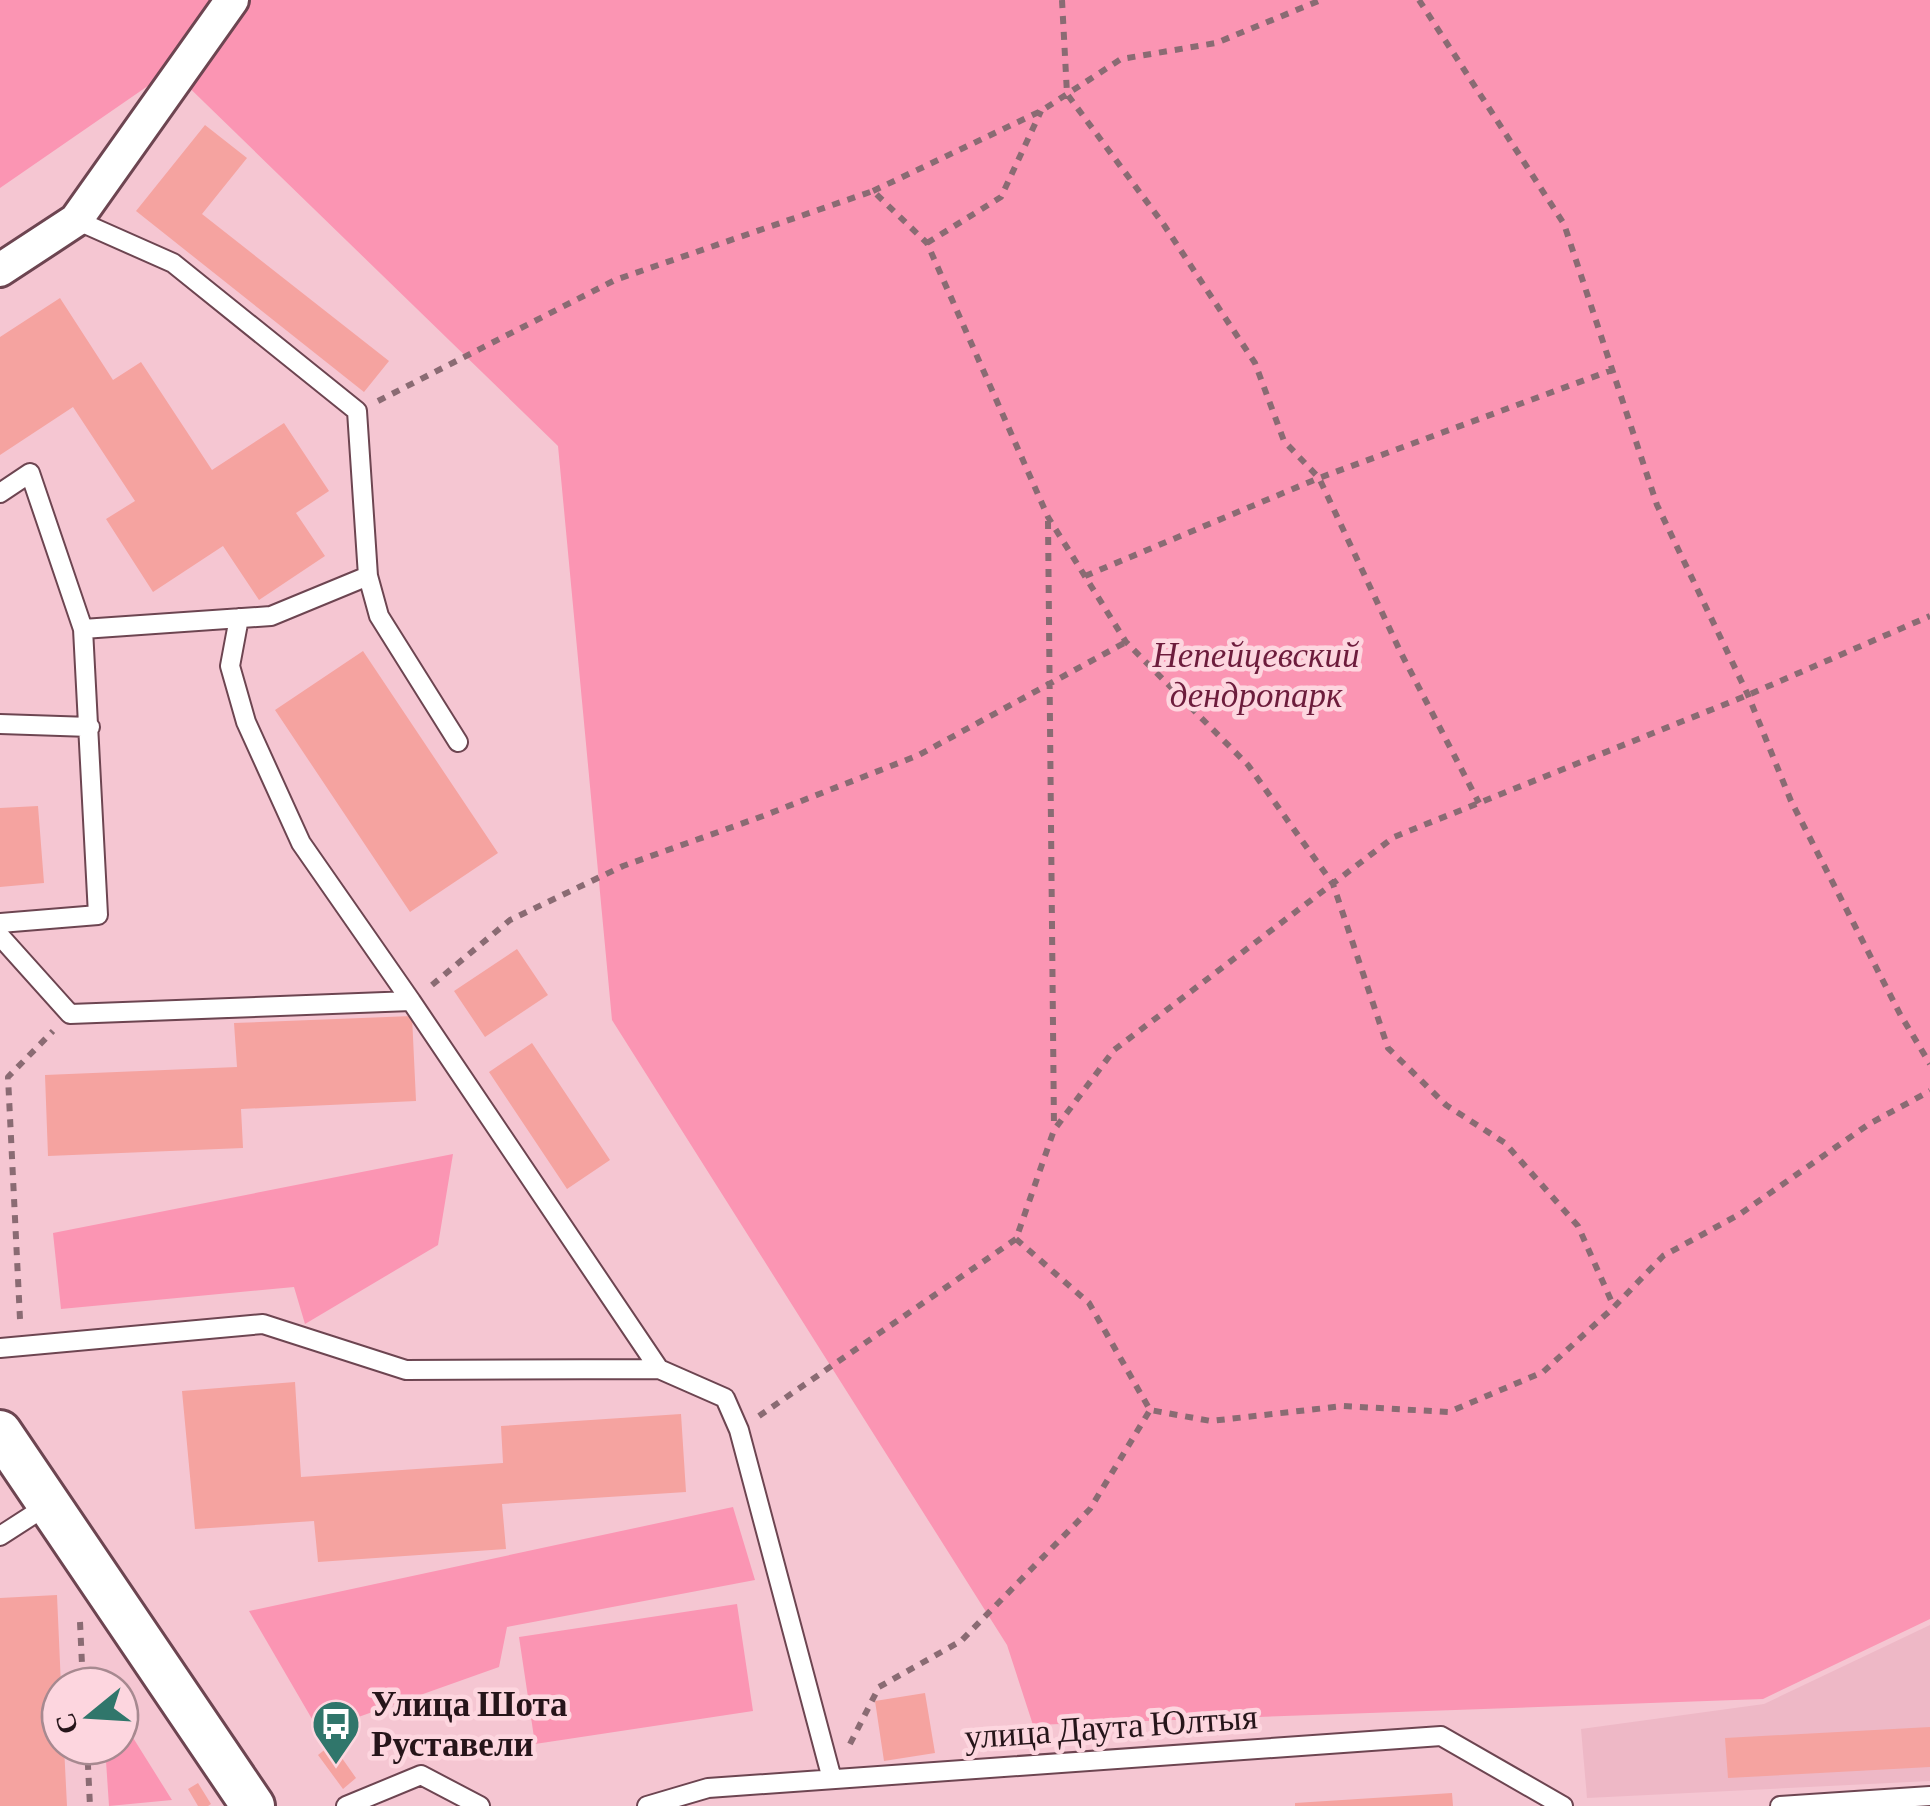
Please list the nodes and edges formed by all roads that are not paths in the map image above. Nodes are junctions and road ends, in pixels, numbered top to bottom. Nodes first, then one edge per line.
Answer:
1 (232, 0) edge
2 (76, 220) junction
3 (0, 270) edge
4 (0, 493) edge
5 (368, 576) junction
6 (240, 618) junction
7 (83, 628) junction
8 (0, 724) edge
9 (90, 726) junction
10 (458, 742) dead end
11 (0, 922) edge
12 (0, 936) edge
13 (412, 1002) junction
14 (0, 1348) edge
15 (659, 1370) junction
16 (0, 1432) edge
17 (49, 1504) junction
18 (0, 1536) edge
19 (832, 1780) junction
20 (1930, 1796) edge
21 (254, 1806) edge
22 (346, 1806) edge
23 (480, 1806) edge
24 (647, 1806) edge
25 (1563, 1806) edge
26 (1780, 1806) edge

1 - 2 street
2 - 3 street
2 - 5 lane
4 - 7 lane
5 - 6 lane
5 - 10 lane
6 - 7 lane
6 - 13 lane
7 - 9 lane
8 - 9 lane
9 - 11 lane
12 - 13 lane
13 - 15 lane
14 - 15 lane
15 - 19 lane
16 - 17 street
17 - 18 lane
17 - 21 street
19 - 24 lane, улица Даута Юлтыя
19 - 25 lane, улица Даута Юлтыя
20 - 26 lane
22 - 23 lane

